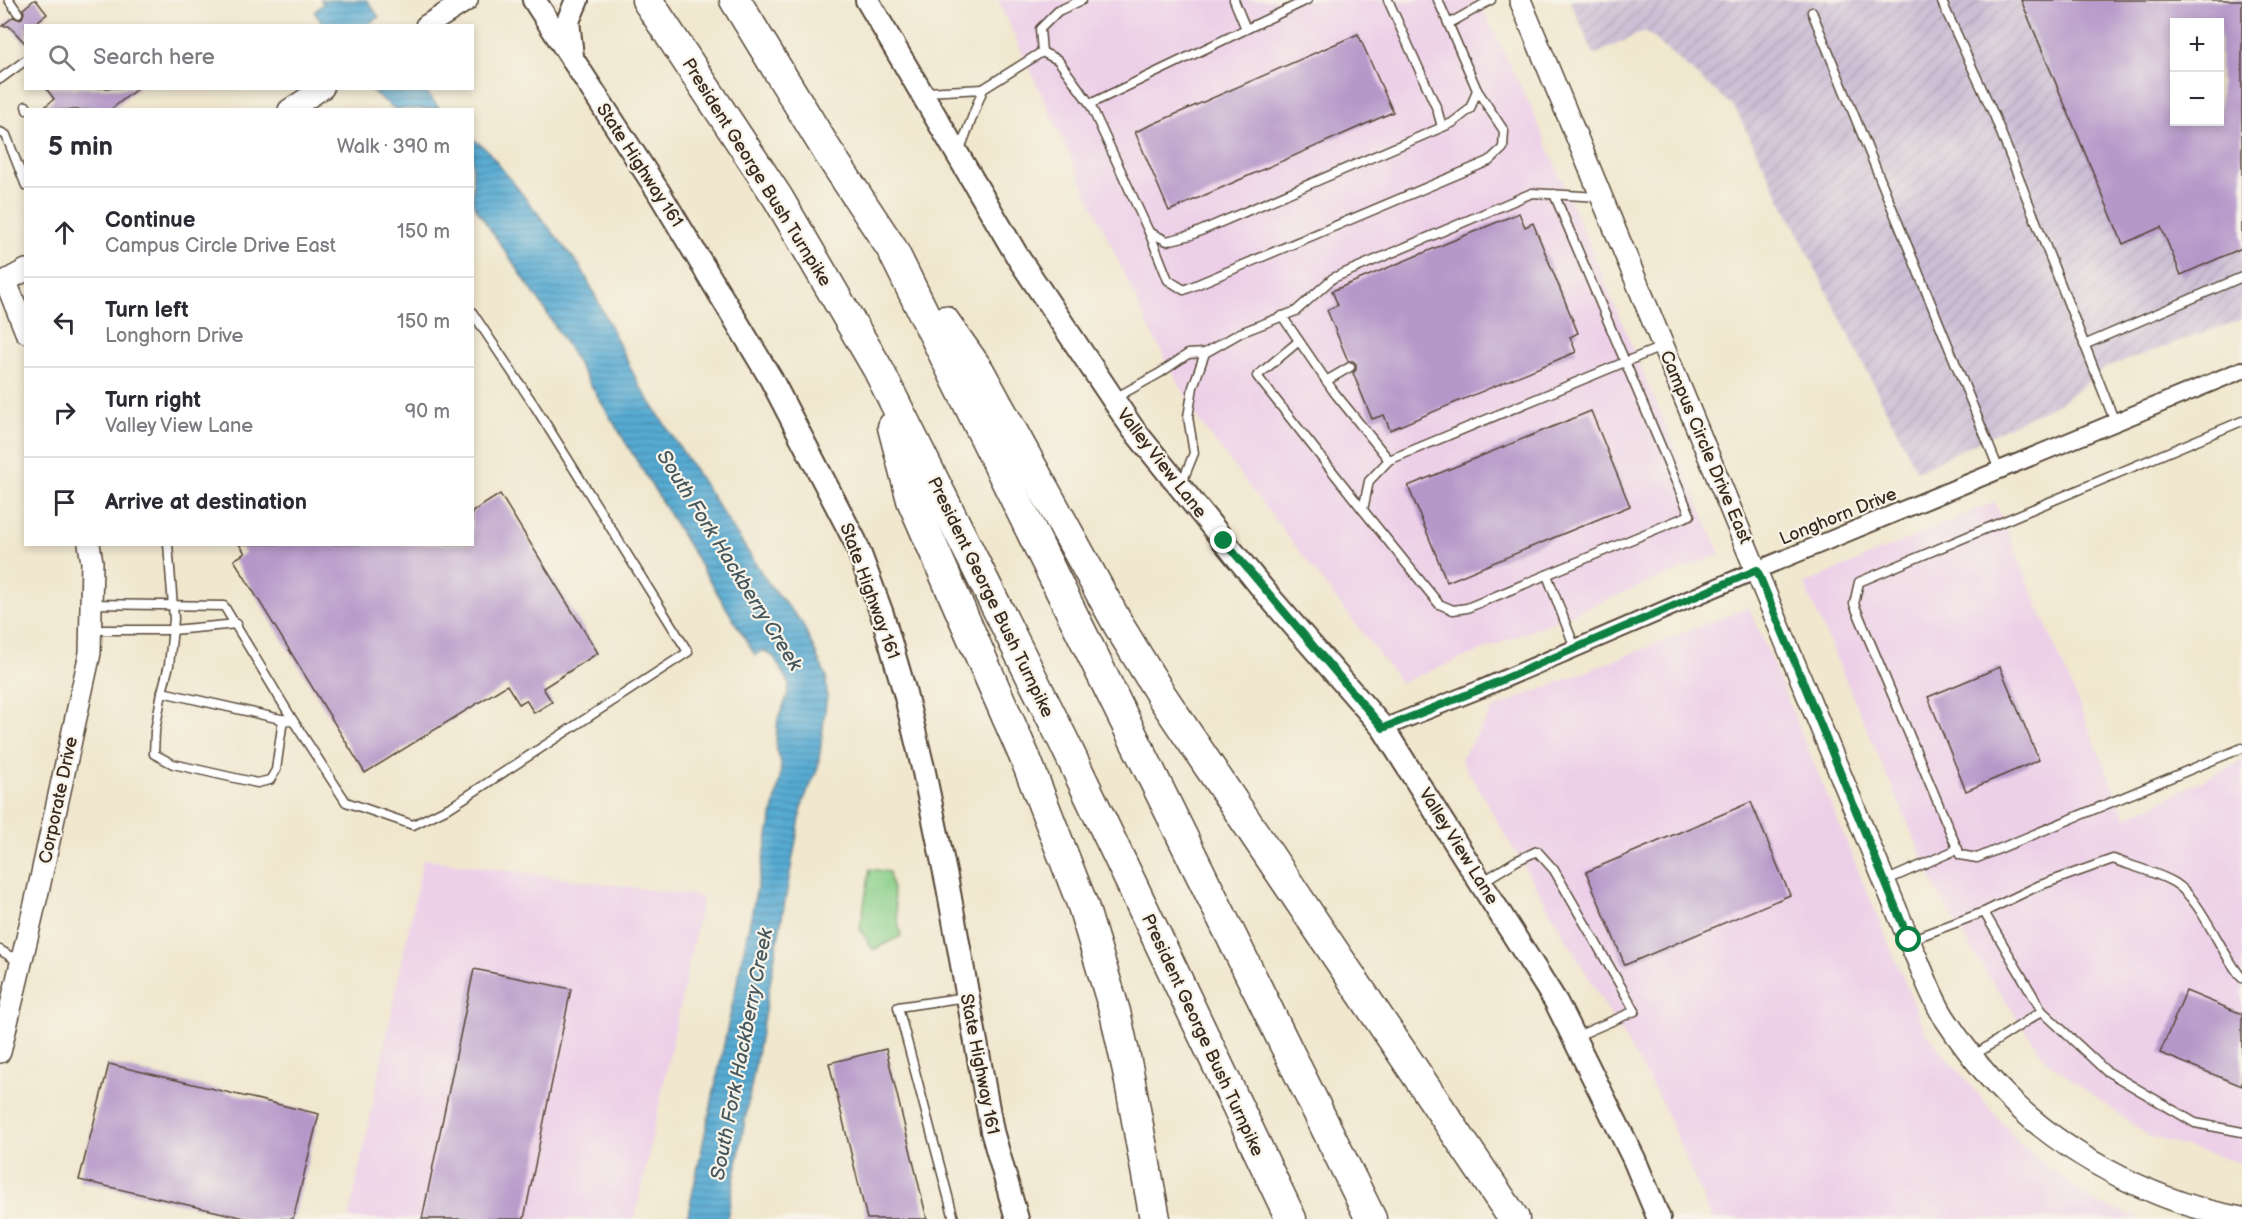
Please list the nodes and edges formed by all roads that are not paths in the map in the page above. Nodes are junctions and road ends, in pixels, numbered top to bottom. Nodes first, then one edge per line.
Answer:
1 (9, 0) edge
2 (467, 0) edge
3 (534, 0) edge
4 (577, 0) edge
5 (647, 0) edge
6 (735, 0) edge
7 (867, 0) edge
8 (1082, 0) edge
9 (1234, 0) edge
10 (1307, 0) edge
11 (1388, 0) edge
12 (1438, 0) edge
13 (1491, 0) edge
14 (1520, 0) edge
15 (1941, 0) edge
16 (1812, 12) dead end
17 (18, 13) dead end
18 (1450, 23) junction
19 (429, 24) edge
20 (1246, 29) junction
21 (1042, 52) junction
22 (573, 61) junction
23 (24, 62) edge
24 (0, 80) edge
25 (983, 89) junction
26 (320, 90) edge
27 (1477, 90) junction
28 (921, 93) junction
29 (1090, 104) junction
30 (292, 108) edge
31 (1442, 127) junction
32 (0, 132) edge
33 (958, 156) junction
34 (24, 181) edge
35 (1554, 194) junction
36 (1602, 197) junction
37 (1149, 232) junction
38 (892, 249) junction
39 (24, 271) edge
40 (2242, 277) edge
41 (2, 278) edge
42 (474, 315) edge
43 (1282, 316) junction
44 (24, 328) edge
45 (1299, 341) junction
46 (2084, 345) junction
47 (1664, 346) junction
48 (1205, 353) junction
49 (1625, 362) junction
50 (1350, 367) dead end
51 (878, 369) junction
52 (2242, 370) edge
53 (1326, 381) junction
54 (1113, 399) junction
55 (2242, 420) edge
56 (2115, 422) junction
57 (1389, 460) junction
58 (2000, 470) junction
59 (1180, 487) junction
60 (1363, 510) junction
61 (89, 546) edge
62 (168, 546) edge
63 (1757, 570) junction
64 (1547, 575) junction
65 (91, 604) junction
66 (173, 606) junction
67 (237, 624) junction
68 (90, 630) junction
69 (173, 630) junction
70 (1575, 648) junction
71 (162, 692) junction
72 (283, 719) junction
73 (294, 722) junction
74 (1383, 728) junction
75 (2242, 748) edge
76 (1958, 849) junction
77 (1885, 880) junction
78 (1482, 882) junction
79 (1984, 912) junction
80 (1909, 940) junction
81 (0, 950) edge
82 (21, 963) junction
83 (2242, 978) edge
84 (967, 997) junction
85 (2042, 1011) junction
86 (1574, 1038) junction
87 (0, 1052) edge
88 (1973, 1056) junction
89 (2242, 1132) edge
90 (2198, 1214) edge
91 (2238, 1218) edge
92 (954, 1219) edge
93 (1017, 1219) edge
94 (1155, 1219) edge
95 (1290, 1219) edge
96 (1371, 1219) edge
97 (1514, 1219) edge
98 (1659, 1219) edge

1 - 17 lane
2 - 19 street
3 - 22 main road, State Highway 161
4 - 22 main road
5 - 51 highway, President George Bush Turnpike
6 - 38 highway
7 - 28 main road, Valley View Lane
8 - 21 lane
9 - 20 lane
10 - 20 lane
11 - 31 lane
12 - 18 lane
13 - 18 lane
14 - 36 street, Campus Circle Drive East
15 - 46 lane
16 - 58 lane
18 - 27 lane
20 - 29 lane
21 - 25 lane
21 - 29 lane
22 - 84 main road, State Highway 161
23 - 24 lane
25 - 28 lane
25 - 33 lane
26 - 30 street
27 - 31 lane
27 - 37 lane
28 - 33 main road, Valley View Lane
29 - 37 lane
31 - 37 lane
32 - 34 lane
33 - 54 main road, Valley View Lane
35 - 36 lane
35 - 43 lane
35 - 49 lane
36 - 47 street, Campus Circle Drive East
38 - 96 highway
38 - 97 highway
39 - 41 street
40 - 46 lane
41 - 44 street
42 - 73 lane
43 - 45 lane
43 - 48 lane
45 - 53 lane
45 - 60 lane
46 - 56 lane
47 - 49 lane
47 - 63 street, Campus Circle Drive East
48 - 54 lane
48 - 59 lane
49 - 57 lane
49 - 64 lane
50 - 53 lane
51 - 94 highway
51 - 95 highway, President George Bush Turnpike
52 - 56 street, Longhorn Drive
53 - 57 lane
54 - 59 main road, Valley View Lane
55 - 76 lane
56 - 58 street, Longhorn Drive
57 - 60 lane
58 - 63 street, Longhorn Drive
59 - 74 main road, Valley View Lane
60 - 64 lane
61 - 65 street, Corporate Drive
62 - 66 lane
63 - 70 street, Longhorn Drive
63 - 77 street, Campus Circle Drive East
64 - 70 lane
65 - 66 lane
65 - 68 street, Corporate Drive
66 - 67 lane
66 - 69 lane
67 - 69 lane
67 - 73 lane
68 - 69 lane
68 - 82 street, Corporate Drive
69 - 71 lane
70 - 74 street, Longhorn Drive
71 - 72 lane
71 - 72 lane
72 - 73 lane
74 - 78 main road, Valley View Lane
75 - 76 lane
76 - 77 lane
77 - 80 street, Campus Circle Drive East
78 - 86 main road, Valley View Lane
78 - 86 lane
79 - 80 lane
79 - 83 lane
79 - 85 lane
80 - 88 street, Campus Circle Drive East
81 - 82 lane
82 - 87 street, Corporate Drive
84 - 92 lane
84 - 93 main road, State Highway 161
85 - 88 lane
85 - 89 lane
86 - 98 main road, Valley View Lane
88 - 90 street, Campus Circle Drive East
90 - 91 street, Campus Circle Drive East

